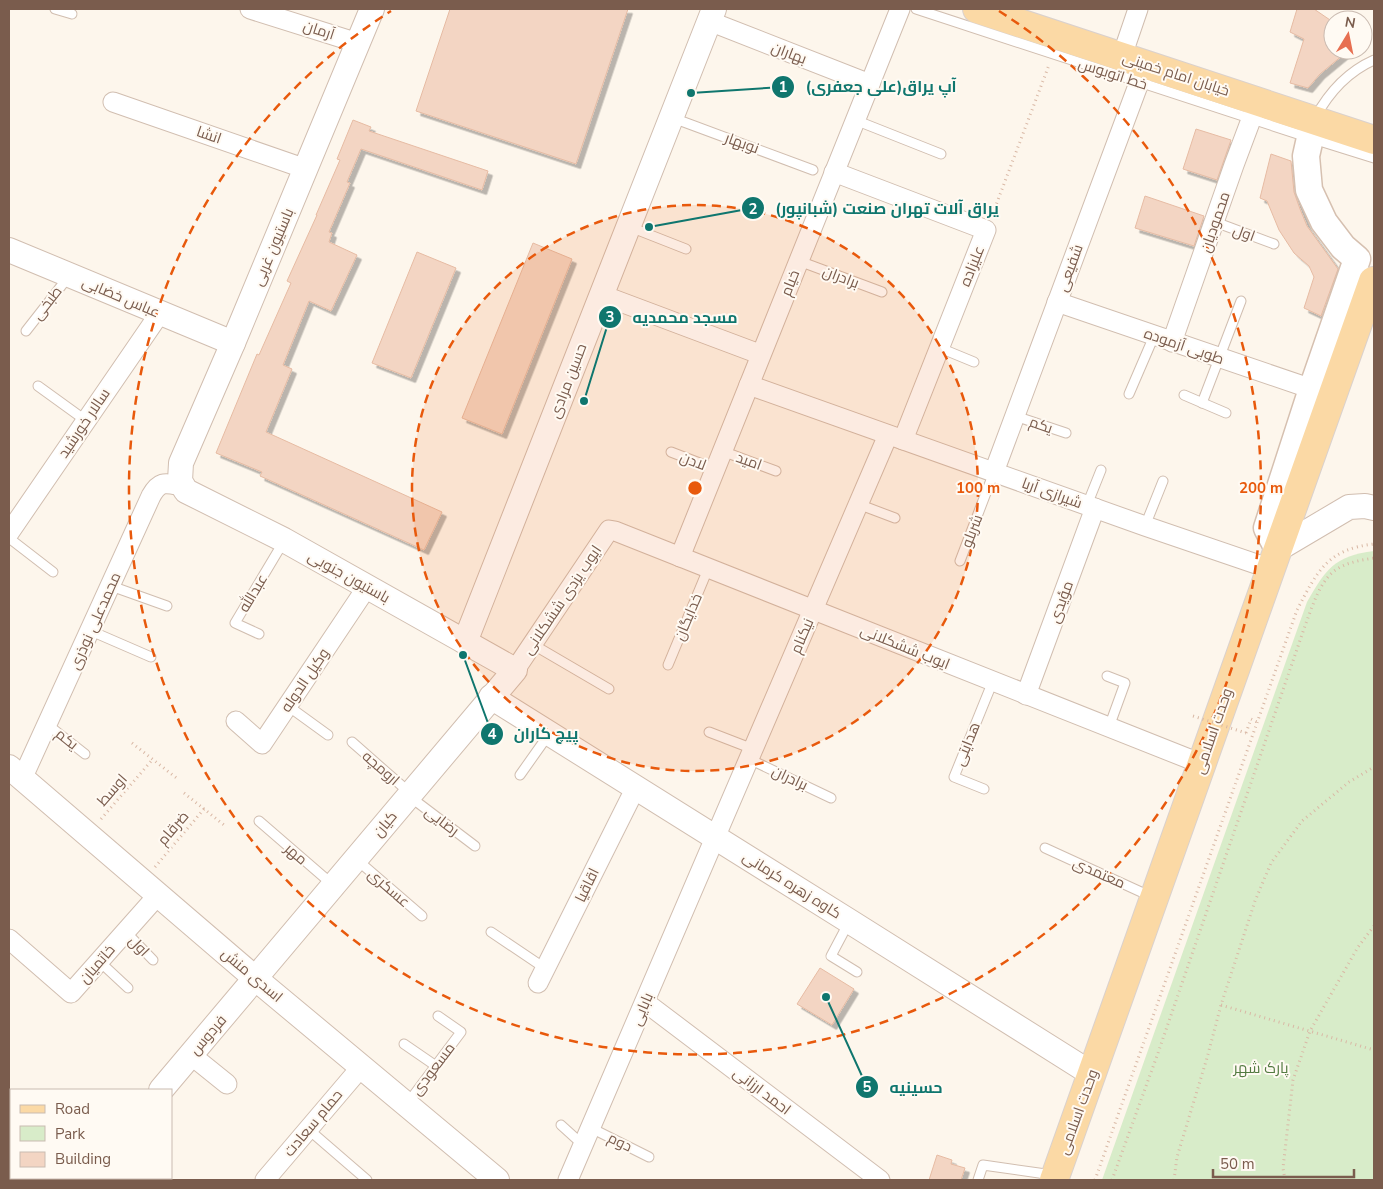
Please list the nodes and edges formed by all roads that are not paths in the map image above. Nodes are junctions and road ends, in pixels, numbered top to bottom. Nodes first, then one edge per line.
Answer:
1 (55, 9) edge
2 (250, 9) edge
3 (372, 9) edge
4 (900, 9) edge
5 (916, 9) edge
6 (978, 9) edge
7 (1138, 9) edge
8 (72, 14) dead end
9 (711, 15) edge
10 (358, 43) junction
11 (1374, 60) edge
12 (1136, 68) junction
13 (870, 84) junction
14 (112, 102) dead end
15 (1255, 110) junction
16 (671, 117) junction
17 (855, 120) junction
18 (1312, 129) junction
19 (1374, 140) edge
20 (941, 154) dead end
21 (1374, 158) edge
22 (306, 169) junction
23 (813, 170) dead end
24 (834, 172) junction
25 (1215, 222) junction
26 (628, 226) junction
27 (1274, 244) dead end
28 (9, 250) edge
29 (686, 250) dead end
30 (799, 261) junction
31 (69, 275) junction
32 (1373, 281) dead end
33 (882, 292) dead end
34 (602, 295) junction
35 (1241, 301) dead end
36 (1057, 302) junction
37 (160, 313) junction
38 (26, 331) dead end
39 (1154, 336) junction
40 (1172, 342) junction
41 (233, 343) junction
42 (940, 348) junction
43 (754, 352) dead end
44 (1220, 359) junction
45 (974, 362) dead end
46 (749, 385) junction
47 (38, 386) dead end
48 (1312, 389) junction
49 (1129, 394) dead end
50 (1184, 395) dead end
51 (1202, 403) junction
52 (1226, 413) dead end
53 (1015, 416) junction
54 (85, 420) junction
55 (1066, 434) dead end
56 (896, 437) junction
57 (722, 451) junction
58 (671, 452) dead end
59 (715, 469) junction
60 (1100, 470) dead end
61 (776, 471) dead end
62 (994, 472) junction
63 (1163, 481) dead end
64 (182, 486) junction
65 (858, 504) junction
66 (1091, 507) junction
67 (1374, 508) edge
68 (895, 518) dead end
69 (1145, 526) junction
70 (609, 530) joint
71 (9, 533) edge
72 (9, 538) edge
73 (284, 540) junction
74 (680, 557) junction
75 (1274, 559) junction
76 (960, 561) dead end
77 (708, 569) junction
78 (53, 572) dead end
79 (111, 586) junction
80 (367, 587) junction
81 (167, 606) dead end
82 (813, 610) junction
83 (91, 631) junction
84 (259, 634) dead end
85 (465, 642) junction
86 (532, 644) junction
87 (151, 657) dead end
88 (668, 665) dead end
89 (515, 670) junction
90 (1108, 676) dead end
91 (993, 682) junction
92 (609, 689) dead end
93 (1026, 695) junction
94 (491, 697) junction
95 (288, 706) junction
96 (236, 721) dead end
97 (48, 724) junction
98 (1109, 727) junction
99 (709, 732) dead end
100 (550, 733) junction
101 (328, 735) dead end
102 (352, 742) dead end
103 (85, 754) dead end
104 (751, 754) junction
105 (1202, 764) junction
106 (16, 773) edge
107 (520, 774) dead end
108 (636, 787) junction
109 (984, 789) dead end
110 (410, 795) junction
111 (831, 798) dead end
112 (259, 821) dead end
113 (715, 837) junction
114 (475, 846) dead end
115 (1045, 848) dead end
116 (356, 859) junction
117 (334, 886) junction
118 (151, 888) junction
119 (1154, 898) junction
120 (422, 916) dead end
121 (849, 921) junction
122 (126, 932) junction
123 (491, 932) dead end
124 (9, 939) edge
125 (153, 960) dead end
126 (99, 961) junction
127 (857, 972) dead end
128 (542, 976) joint
129 (256, 979) junction
130 (128, 988) dead end
131 (645, 1002) junction
132 (438, 1016) dead end
133 (404, 1044) dead end
134 (191, 1055) junction
135 (362, 1066) junction
136 (436, 1066) junction
137 (1092, 1074) junction
138 (227, 1084) dead end
139 (162, 1089) edge
140 (407, 1104) junction
141 (561, 1125) dead end
142 (308, 1129) junction
143 (587, 1136) junction
144 (649, 1157) dead end
145 (1055, 1178) edge
146 (265, 1180) edge
147 (367, 1180) edge
148 (497, 1180) edge
149 (568, 1180) edge
150 (880, 1180) edge
151 (978, 1180) edge

1 - 8 lane
2 - 10 street, آرمان
3 - 10 street, باستیون غربی
4 - 13 street, خیام
5 - 12 lane, خط اتوبوس
6 - 12 main road, خیابان امام خمینی
7 - 12 street, شفیعی
9 - 13 street, بهاران
9 - 16 street, حسین مرادی
10 - 22 street, باستیون غربی
11 - 18 lane
12 - 15 main road, خیابان امام خمینی
12 - 36 street, شفیعی
13 - 17 street, خیام
14 - 22 street, انشا
15 - 18 main road, خیابان امام خمینی
15 - 25 street, محمودیان
16 - 23 lane, نوبهار
16 - 26 street, حسین مرادی
17 - 20 lane
17 - 24 street, خیام
18 - 19 main road, خیابان امام خمینی
18 - 21 lane
18 - 48 main road
22 - 41 street, باستیون غربی
24 - 30 street, خیام
24 - 42 street, علیزاده
25 - 27 lane, اول
25 - 40 street, محمودیان
26 - 29 lane
26 - 34 street, حسین مرادی
28 - 31 street, عباس خضابی
30 - 33 lane, برادران
30 - 46 street, خیام
31 - 37 street, عباس خضابی
31 - 38 lane, طبخی
32 - 75 main road, وحدت اسلامی
34 - 43 street
34 - 85 street, حسین مرادی
35 - 44 lane
36 - 39 street, طوبی آزموده
36 - 53 street, شفیعی
37 - 41 street, عباس خضابی
37 - 54 street, سالار خورشید
39 - 40 street, طوبی آزموده
39 - 49 lane
40 - 44 street, طوبی آزموده
41 - 64 street, باستیون غربی
42 - 45 lane
42 - 56 street, علیزاده
44 - 48 street, طوبی آزموده
44 - 51 lane
46 - 56 street, شیرازی آریا
46 - 57 street, خیام
47 - 54 lane
48 - 75 main road
50 - 51 lane
51 - 52 lane
53 - 55 lane, یکم
53 - 62 street, شفیعی
54 - 71 street, سالار خورشید
56 - 62 street, شیرازی آریا
56 - 65 street, نیکنام
57 - 59 street, خیام
57 - 61 lane, امید
58 - 59 lane, لادن
59 - 74 street, خیام
60 - 66 lane
62 - 66 street, شیرازی آریا
62 - 76 lane, شربلو
63 - 69 lane
64 - 73 street, باستیون جنوبی
64 - 79 street, محمدعلی نوذری
65 - 68 lane
65 - 82 street, نیکنام
66 - 69 street, شیرازی آریا
66 - 93 street, مؤیدی
67 - 75 street
69 - 75 street, شیرازی آریا
70 - 74 street, ایوب ششکلانی
70 - 86 street, ایوب یزدی ششکلانی
72 - 78 lane
73 - 80 street, باستیون جنوبی
73 - 84 lane, عبدالله
74 - 77 street, ایوب ششکلانی
75 - 105 main road, وحدت اسلامی
77 - 82 street, ایوب ششکلانی
77 - 88 lane, خدایگان
79 - 81 lane
79 - 83 street, محمدعلی نوذری
80 - 85 street, باستیون جنوبی
80 - 95 street, وکیل الدوله
82 - 91 street, ایوب ششکلانی
82 - 104 street, نیکنام
83 - 87 lane
83 - 97 street, محمدعلی نوذری
85 - 89 street, باستیون جنوبی
86 - 89 street, ایوب یزدی ششکلانی
86 - 92 lane
89 - 94 street, کیان
90 - 98 lane
91 - 93 street, ایوب ششکلانی
91 - 109 lane, هدایتی
93 - 98 street, ایوب ششکلانی
94 - 100 street, کاوه زهره کرمانی
94 - 110 street, کیان
95 - 96 street, وکیل الدوله
95 - 101 lane
97 - 103 lane, یکم
97 - 106 street, محمدعلی نوذری
98 - 105 street, ایوب ششکلانی
99 - 104 lane, برادران
100 - 107 lane
100 - 108 street, کاوه زهره کرمانی
102 - 110 lane, ارومچه
104 - 111 lane, برادران
104 - 113 street, نیکنام
105 - 119 main road, وحدت اسلامی
106 - 118 street, اسدی منش
108 - 113 street, کاوه زهره کرمانی
108 - 128 street, اقاقیا
110 - 114 lane, رضایی
110 - 116 street, کیان
112 - 117 lane, مهر
113 - 121 street, کاوه زهره کرمانی
113 - 131 street, بابایی
115 - 119 lane, معتمدی
116 - 117 street, کیان
116 - 120 lane, عسکری
117 - 129 street, کیان
118 - 122 street, خاتمیان
118 - 129 street, اسدی منش
119 - 137 main road, وحدت اسلامی
121 - 127 lane
121 - 137 street, کاوه زهره کرمانی
122 - 125 lane, اول
122 - 126 street, خاتمیان
123 - 128 lane
124 - 126 street, خاتمیان
126 - 130 lane
129 - 134 street, فردوس
129 - 135 street, اسدی منش
131 - 143 street, بابایی
131 - 150 street, احمد ارزانی
132 - 136 lane, مسعودی
133 - 136 lane
134 - 138 street
134 - 139 street, فردوس
135 - 140 street, اسدی منش
135 - 142 street, حمام سعادت
136 - 140 lane, مسعودی
137 - 145 main road, وحدت اسلامی
140 - 148 street, اسدی منش
141 - 143 lane
142 - 146 street, حمام سعادت
142 - 147 lane
143 - 144 lane, دوم
143 - 149 street, بابایی
145 - 151 lane

